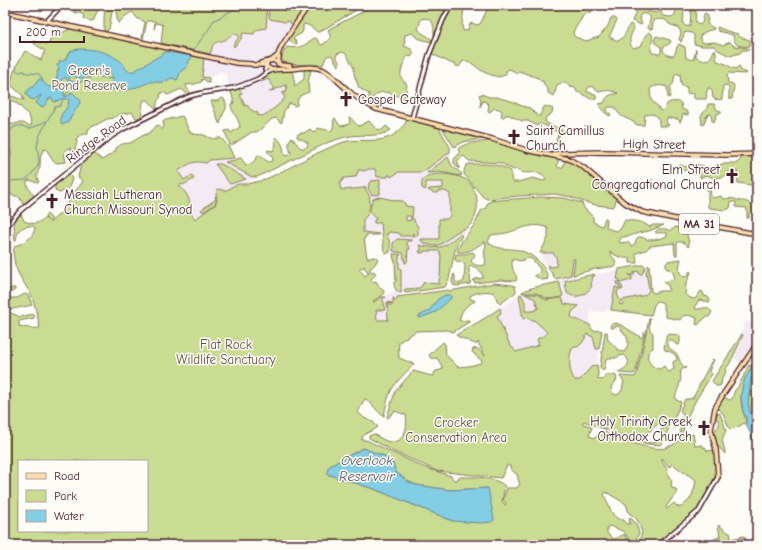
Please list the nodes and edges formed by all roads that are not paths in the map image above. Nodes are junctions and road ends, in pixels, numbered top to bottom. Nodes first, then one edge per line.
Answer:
1 (62, 5) edge
2 (309, 5) edge
3 (451, 5) edge
4 (5, 12) edge
5 (46, 22) junction
6 (283, 44) junction
7 (252, 64) junction
8 (272, 66) junction
9 (298, 68) junction
10 (259, 78) junction
11 (412, 118) junction
12 (757, 154) edge
13 (551, 155) junction
14 (5, 228) edge
15 (757, 234) edge
16 (757, 344) edge
17 (718, 477) joint
18 (658, 545) edge

1 - 5 street
2 - 6 main road
3 - 11 street
4 - 5 main road, MA 31
5 - 7 main road, MA 31
6 - 8 main road
6 - 8 main road
7 - 8 main road, MA 31
7 - 8 main road
8 - 9 main road
8 - 9 main road, MA 31
8 - 10 street, Rindge Road
8 - 10 street
9 - 11 main road, MA 31
10 - 14 street, Rindge Road
11 - 13 main road, MA 31
12 - 13 main road, High Street
13 - 15 main road, MA 31
16 - 17 main road
17 - 18 street

